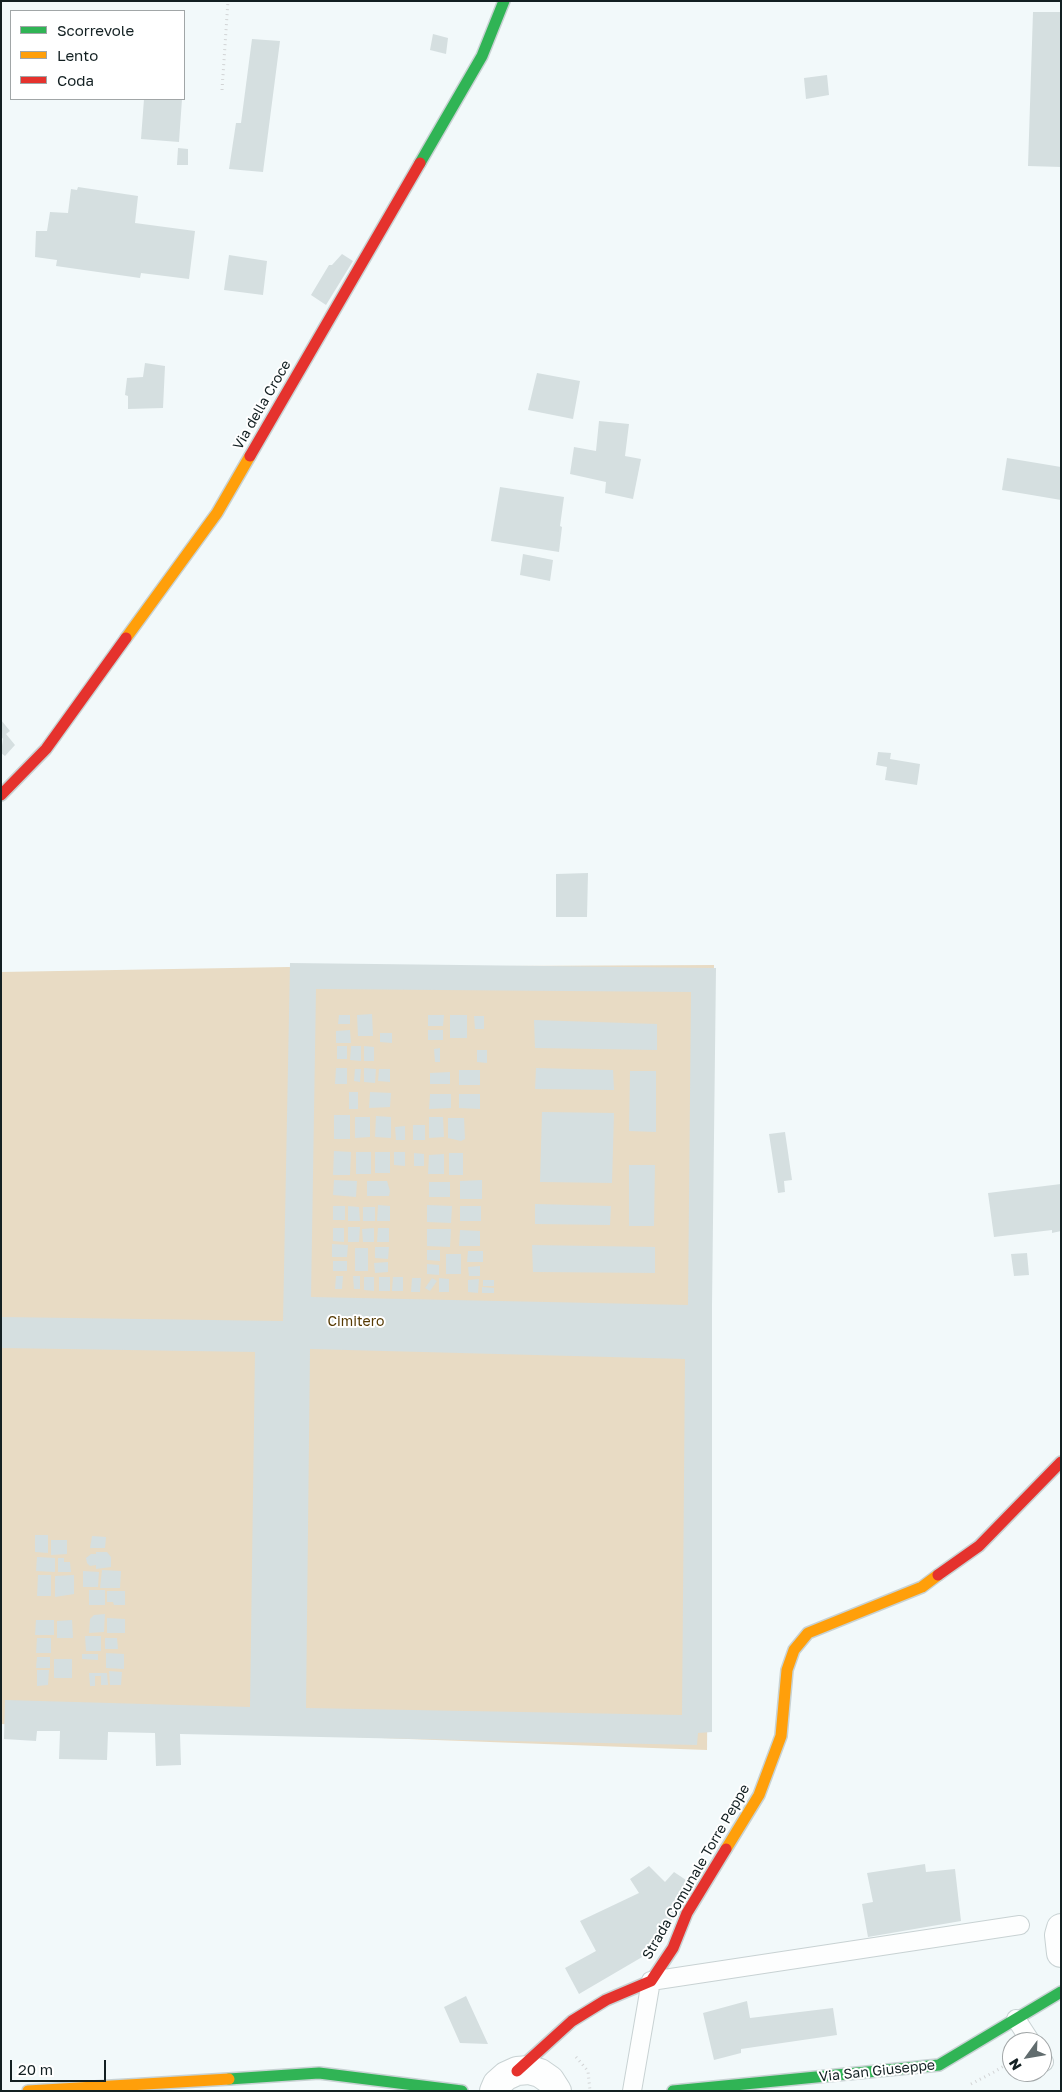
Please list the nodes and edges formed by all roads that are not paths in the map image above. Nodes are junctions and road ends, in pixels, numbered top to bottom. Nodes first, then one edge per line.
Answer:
1 (504, 1) edge
2 (1, 795) edge
3 (1061, 1462) edge
4 (1020, 1925) dead end
5 (1061, 1928) edge
6 (1061, 1953) edge
7 (651, 1982) junction
8 (1061, 1992) edge
9 (1016, 2019) junction
10 (1024, 2032) edge
11 (517, 2071) junction
12 (792, 2085) edge
13 (28, 2091) edge
14 (462, 2091) edge
15 (494, 2091) edge
16 (557, 2091) edge
17 (632, 2091) edge
18 (673, 2091) edge

1 - 2 street, Via della Croce
3 - 7 street, Strada Comunale Torre Peppe
4 - 7 lane
5 - 6 street
7 - 11 street, Strada Comunale Torre Peppe
7 - 17 lane
8 - 9 street, Via San Giuseppe
9 - 10 lane
9 - 12 street, Via San Giuseppe
11 - 15 street
11 - 16 street
12 - 18 street, Via San Giuseppe
13 - 14 street

